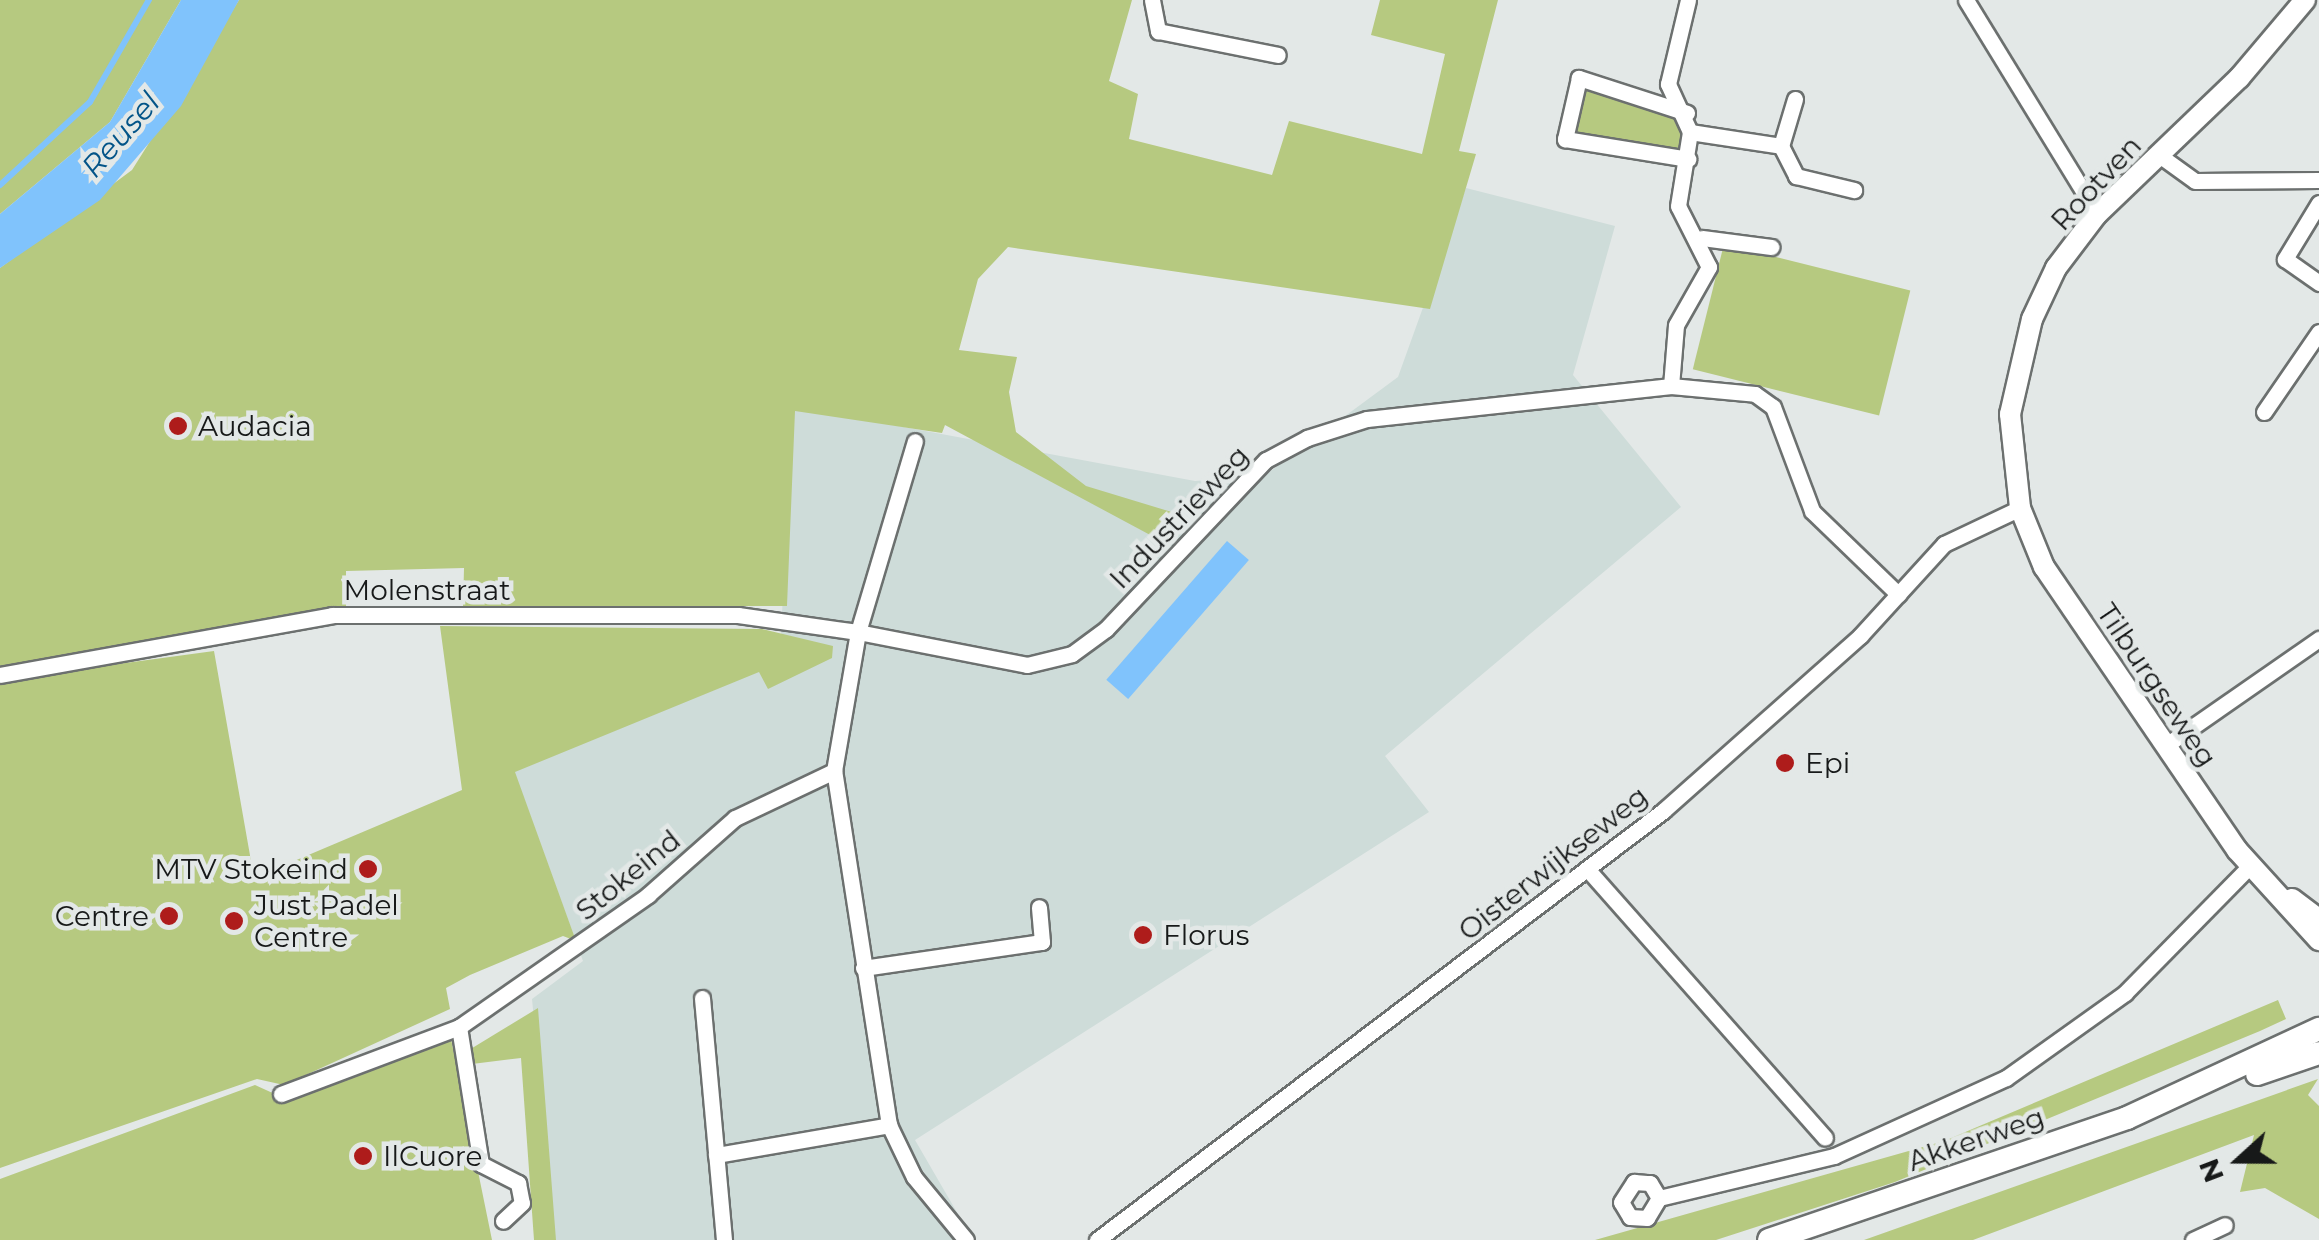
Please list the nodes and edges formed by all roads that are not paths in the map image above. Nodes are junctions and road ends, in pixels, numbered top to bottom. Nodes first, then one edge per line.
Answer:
1 (1152, 0) edge
2 (1688, 0) edge
3 (1966, 0) edge
4 (2305, 0) edge
5 (1278, 54) dead end
6 (1795, 99) dead end
7 (1687, 113) junction
8 (1690, 132) junction
9 (1781, 146) junction
10 (2160, 156) junction
11 (1688, 159) junction
12 (2319, 180) edge
13 (1854, 190) dead end
14 (2319, 203) edge
15 (2097, 214) junction
16 (1702, 238) junction
17 (1771, 247) dead end
18 (2319, 283) edge
19 (2319, 332) edge
20 (1671, 386) junction
21 (2264, 412) dead end
22 (914, 440) dead end
23 (2020, 508) junction
24 (1898, 594) junction
25 (858, 632) junction
26 (2319, 639) edge
27 (0, 675) edge
28 (2165, 746) junction
29 (834, 771) junction
30 (2250, 866) junction
31 (1588, 872) junction
32 (2264, 883) junction
33 (1039, 907) dead end
34 (2319, 920) edge
35 (2319, 940) edge
36 (863, 968) junction
37 (702, 998) dead end
38 (458, 1027) junction
39 (2319, 1030) edge
40 (2319, 1053) edge
41 (2200, 1089) junction
42 (281, 1094) dead end
43 (889, 1125) junction
44 (1825, 1138) dead end
45 (716, 1155) junction
46 (1659, 1198) dead end
47 (503, 1221) dead end
48 (2225, 1224) dead end
49 (724, 1240) edge
50 (966, 1240) edge
51 (1097, 1240) edge
52 (1769, 1240) edge
53 (2194, 1240) edge

1 - 5 street
2 - 7 street
3 - 15 street
4 - 10 street, Rootven
6 - 9 street
7 - 8 street
7 - 11 street
8 - 9 street
8 - 11 street
9 - 13 street
10 - 12 street
10 - 15 street, Rootven
11 - 16 street
14 - 18 street
15 - 23 street, Rootven
16 - 17 street
16 - 20 street
19 - 21 street
20 - 24 street, Industrieweg
20 - 25 street, Industrieweg
22 - 25 street
23 - 24 street, Oisterwijkseweg
23 - 28 street, Tilburgseweg
24 - 31 street, Oisterwijkseweg
25 - 27 street, Molenstraat
25 - 29 street
26 - 28 street
28 - 30 street, Tilburgseweg
29 - 36 street
29 - 38 street, Stokeind
30 - 32 street, Tilburgseweg
30 - 46 street
31 - 44 street
31 - 51 street, Oisterwijkseweg
32 - 34 street, Tilburgseweg
32 - 35 street, Tilburgseweg
33 - 36 street
36 - 43 street
37 - 45 street
38 - 42 street, Stokeind
38 - 47 street
39 - 41 main road, Akkerweg
40 - 41 main road, Akkerweg
41 - 52 main road, Akkerweg
43 - 45 street
43 - 50 street
45 - 49 street
48 - 53 street

